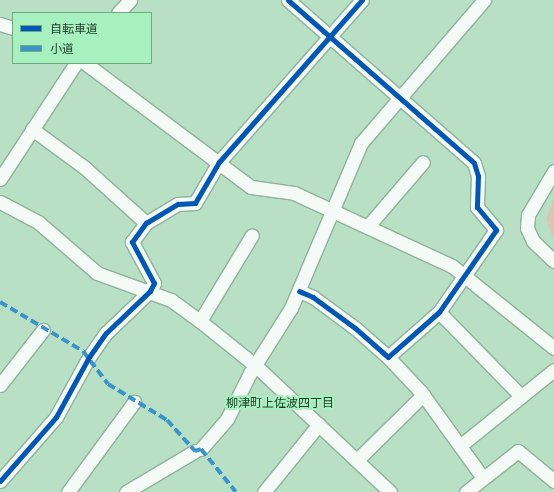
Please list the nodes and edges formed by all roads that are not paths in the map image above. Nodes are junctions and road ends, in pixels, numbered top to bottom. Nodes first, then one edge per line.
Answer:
1 (130, 0) edge
2 (288, 0) edge
3 (362, 0) edge
4 (484, 0) edge
5 (119, 12) edge
6 (0, 24) edge
7 (12, 28) edge
8 (330, 36) junction
9 (75, 64) edge
10 (86, 64) edge
11 (399, 97) junction
12 (32, 129) junction
13 (219, 162) junction
14 (423, 162) dead end
15 (554, 171) edge
16 (0, 179) edge
17 (0, 202) edge
18 (331, 210) junction
19 (146, 224) junction
20 (368, 226) junction
21 (252, 235) dead end
22 (554, 261) edge
23 (464, 274) junction
24 (150, 291) junction
25 (299, 291) junction
26 (439, 312) junction
27 (200, 321) junction
28 (43, 330) dead end
29 (554, 348) edge
30 (388, 357) junction
31 (256, 366) junction
32 (554, 370) edge
33 (2, 378) edge
34 (423, 395) junction
35 (521, 396) junction
36 (134, 402) dead end
37 (319, 424) junction
38 (461, 445) junction
39 (356, 460) junction
40 (483, 478) junction
41 (0, 481) edge
42 (554, 481) edge
43 (68, 492) edge
44 (126, 492) edge
45 (264, 492) edge
46 (390, 492) edge
47 (466, 492) edge

1 - 5 street
2 - 8 street
3 - 8 street
4 - 11 street
6 - 7 street
8 - 11 street
8 - 13 street
9 - 12 street
10 - 13 street
11 - 18 street
11 - 23 street
12 - 16 street
12 - 19 street
13 - 18 street
13 - 19 street
14 - 20 street
15 - 22 street
17 - 24 street
18 - 20 street
18 - 25 street
19 - 24 street
20 - 23 street
21 - 27 street
23 - 26 street
23 - 29 street
24 - 27 street
24 - 41 street
25 - 30 street
25 - 31 street
26 - 30 street
26 - 35 street
27 - 31 street
28 - 33 street
30 - 34 street
31 - 37 street
31 - 44 street
32 - 35 street
34 - 38 street
34 - 39 street
35 - 38 street
36 - 43 street
37 - 39 street
37 - 45 street
38 - 40 street
39 - 46 street
40 - 42 street
40 - 47 street

